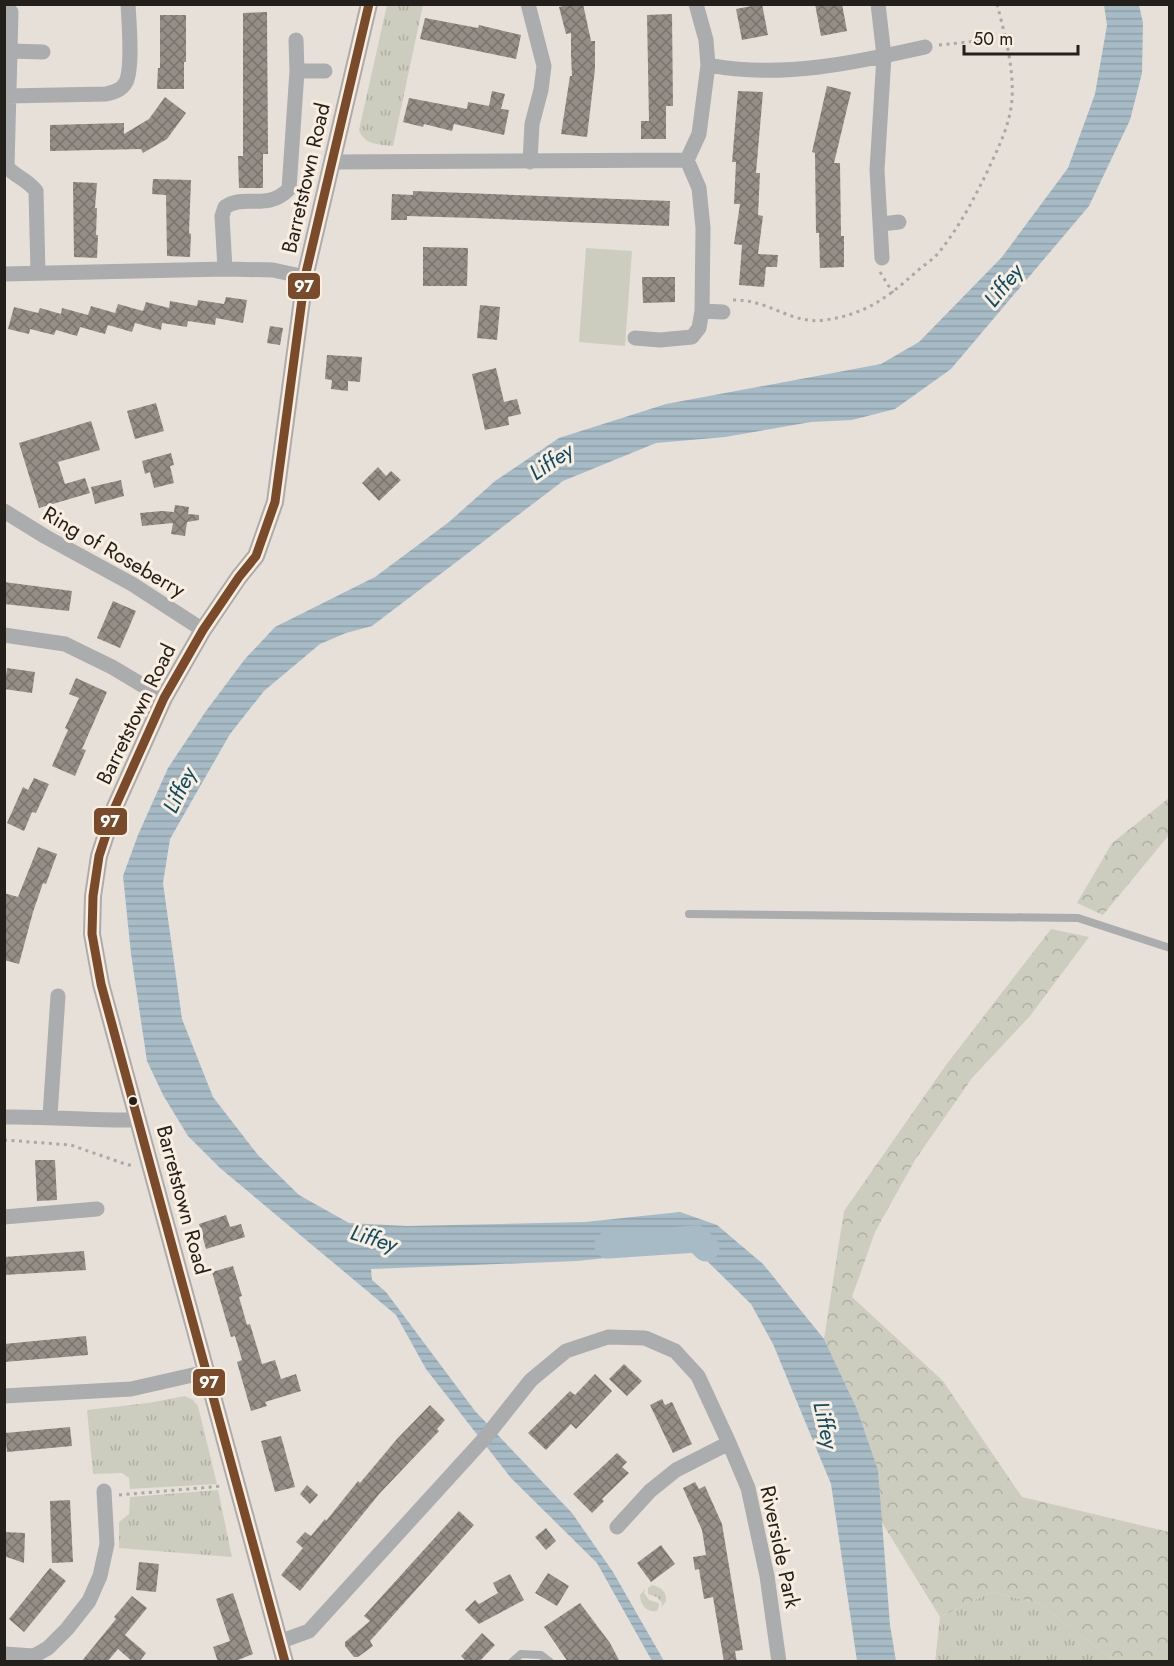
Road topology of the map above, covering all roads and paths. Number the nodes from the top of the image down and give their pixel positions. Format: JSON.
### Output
{"nodes":[{"id":1,"x":128,"y":4,"type":"edge"},
{"id":2,"x":369,"y":4,"type":"edge"},
{"id":3,"x":528,"y":4,"type":"edge"},
{"id":4,"x":696,"y":4,"type":"edge"},
{"id":5,"x":878,"y":4,"type":"edge"},
{"id":6,"x":997,"y":4,"type":"edge"},
{"id":7,"x":10,"y":12,"type":"dead end"},
{"id":8,"x":1006,"y":38,"type":"junction"},
{"id":9,"x":296,"y":40,"type":"dead end"},
{"id":10,"x":925,"y":47,"type":"joint"},
{"id":11,"x":10,"y":51,"type":"junction"},
{"id":12,"x":43,"y":52,"type":"dead end"},
{"id":13,"x":884,"y":56,"type":"junction"},
{"id":14,"x":708,"y":65,"type":"junction"},
{"id":15,"x":297,"y":71,"type":"junction"},
{"id":16,"x":325,"y":71,"type":"dead end"},
{"id":17,"x":8,"y":96,"type":"junction"},
{"id":18,"x":687,"y":160,"type":"junction"},
{"id":19,"x":333,"y":162,"type":"junction"},
{"id":20,"x":530,"y":162,"type":"junction"},
{"id":21,"x":899,"y":222,"type":"dead end"},
{"id":22,"x":881,"y":224,"type":"junction"},
{"id":23,"x":882,"y":258,"type":"dead end"},
{"id":24,"x":225,"y":269,"type":"junction"},
{"id":25,"x":38,"y":273,"type":"junction"},
{"id":26,"x":4,"y":274,"type":"edge"},
{"id":27,"x":306,"y":277,"type":"junction"},
{"id":28,"x":702,"y":311,"type":"junction"},
{"id":29,"x":723,"y":312,"type":"joint"},
{"id":30,"x":635,"y":338,"type":"dead end"},
{"id":31,"x":4,"y":511,"type":"edge"},
{"id":32,"x":203,"y":630,"type":"junction"},
{"id":33,"x":4,"y":635,"type":"edge"},
{"id":34,"x":164,"y":698,"type":"junction"},
{"id":35,"x":689,"y":914,"type":"dead end"},
{"id":36,"x":1170,"y":948,"type":"edge"},
{"id":37,"x":58,"y":996,"type":"dead end"},
{"id":38,"x":50,"y":1116,"type":"junction"},
{"id":39,"x":4,"y":1117,"type":"edge"},
{"id":40,"x":138,"y":1120,"type":"junction"},
{"id":41,"x":4,"y":1140,"type":"edge"},
{"id":42,"x":150,"y":1163,"type":"junction"},
{"id":43,"x":97,"y":1209,"type":"dead end"},
{"id":44,"x":4,"y":1217,"type":"edge"},
{"id":45,"x":206,"y":1372,"type":"junction"},
{"id":46,"x":4,"y":1396,"type":"edge"},
{"id":47,"x":729,"y":1443,"type":"junction"},
{"id":48,"x":236,"y":1483,"type":"junction"},
{"id":49,"x":104,"y":1493,"type":"joint"},
{"id":50,"x":617,"y":1527,"type":"dead end"},
{"id":51,"x":279,"y":1642,"type":"junction"},
{"id":52,"x":4,"y":1654,"type":"edge"},
{"id":53,"x":285,"y":1662,"type":"edge"},
{"id":54,"x":512,"y":1662,"type":"edge"},
{"id":55,"x":550,"y":1662,"type":"edge"},
{"id":56,"x":779,"y":1662,"type":"edge"}],
"edges":[{"from":1,"to":17,"type":"street"},
{"from":2,"to":19,"type":"street","name":"Barretstown Road"},
{"from":3,"to":20,"type":"street"},
{"from":4,"to":14,"type":"street"},
{"from":5,"to":13,"type":"street"},
{"from":6,"to":8,"type":"path"},
{"from":7,"to":11,"type":"street"},
{"from":8,"to":10,"type":"path"},
{"from":8,"to":29,"type":"path"},
{"from":9,"to":15,"type":"street"},
{"from":10,"to":13,"type":"street"},
{"from":11,"to":12,"type":"street"},
{"from":11,"to":17,"type":"street"},
{"from":13,"to":14,"type":"street"},
{"from":13,"to":22,"type":"street"},
{"from":14,"to":18,"type":"street"},
{"from":15,"to":16,"type":"street"},
{"from":15,"to":24,"type":"street"},
{"from":17,"to":25,"type":"street"},
{"from":18,"to":20,"type":"street"},
{"from":18,"to":28,"type":"street"},
{"from":19,"to":20,"type":"street"},
{"from":19,"to":27,"type":"street","name":"Barretstown Road"},
{"from":21,"to":22,"type":"street"},
{"from":22,"to":23,"type":"street"},
{"from":24,"to":25,"type":"street"},
{"from":24,"to":27,"type":"street"},
{"from":25,"to":26,"type":"street"},
{"from":27,"to":32,"type":"street","name":"Barretstown Road"},
{"from":28,"to":29,"type":"street"},
{"from":28,"to":30,"type":"street"},
{"from":31,"to":32,"type":"street","name":"Ring of Roseberry"},
{"from":32,"to":34,"type":"street","name":"Barretstown Road"},
{"from":33,"to":34,"type":"street"},
{"from":34,"to":40,"type":"street","name":"Barretstown Road"},
{"from":35,"to":36,"type":"lane"},
{"from":37,"to":38,"type":"street"},
{"from":38,"to":39,"type":"street"},
{"from":38,"to":40,"type":"street"},
{"from":40,"to":42,"type":"street","name":"Barretstown Road"},
{"from":41,"to":42,"type":"path"},
{"from":42,"to":45,"type":"street","name":"Barretstown Road"},
{"from":43,"to":44,"type":"street"},
{"from":45,"to":46,"type":"street"},
{"from":45,"to":48,"type":"street","name":"Barretstown Road"},
{"from":47,"to":50,"type":"street"},
{"from":47,"to":51,"type":"street","name":"Riverside Park"},
{"from":47,"to":56,"type":"street","name":"Riverside Park"},
{"from":48,"to":49,"type":"path"},
{"from":48,"to":51,"type":"street","name":"Barretstown Road"},
{"from":49,"to":52,"type":"street"},
{"from":51,"to":53,"type":"street","name":"Barretstown Road"},
{"from":54,"to":55,"type":"lane"}]}
